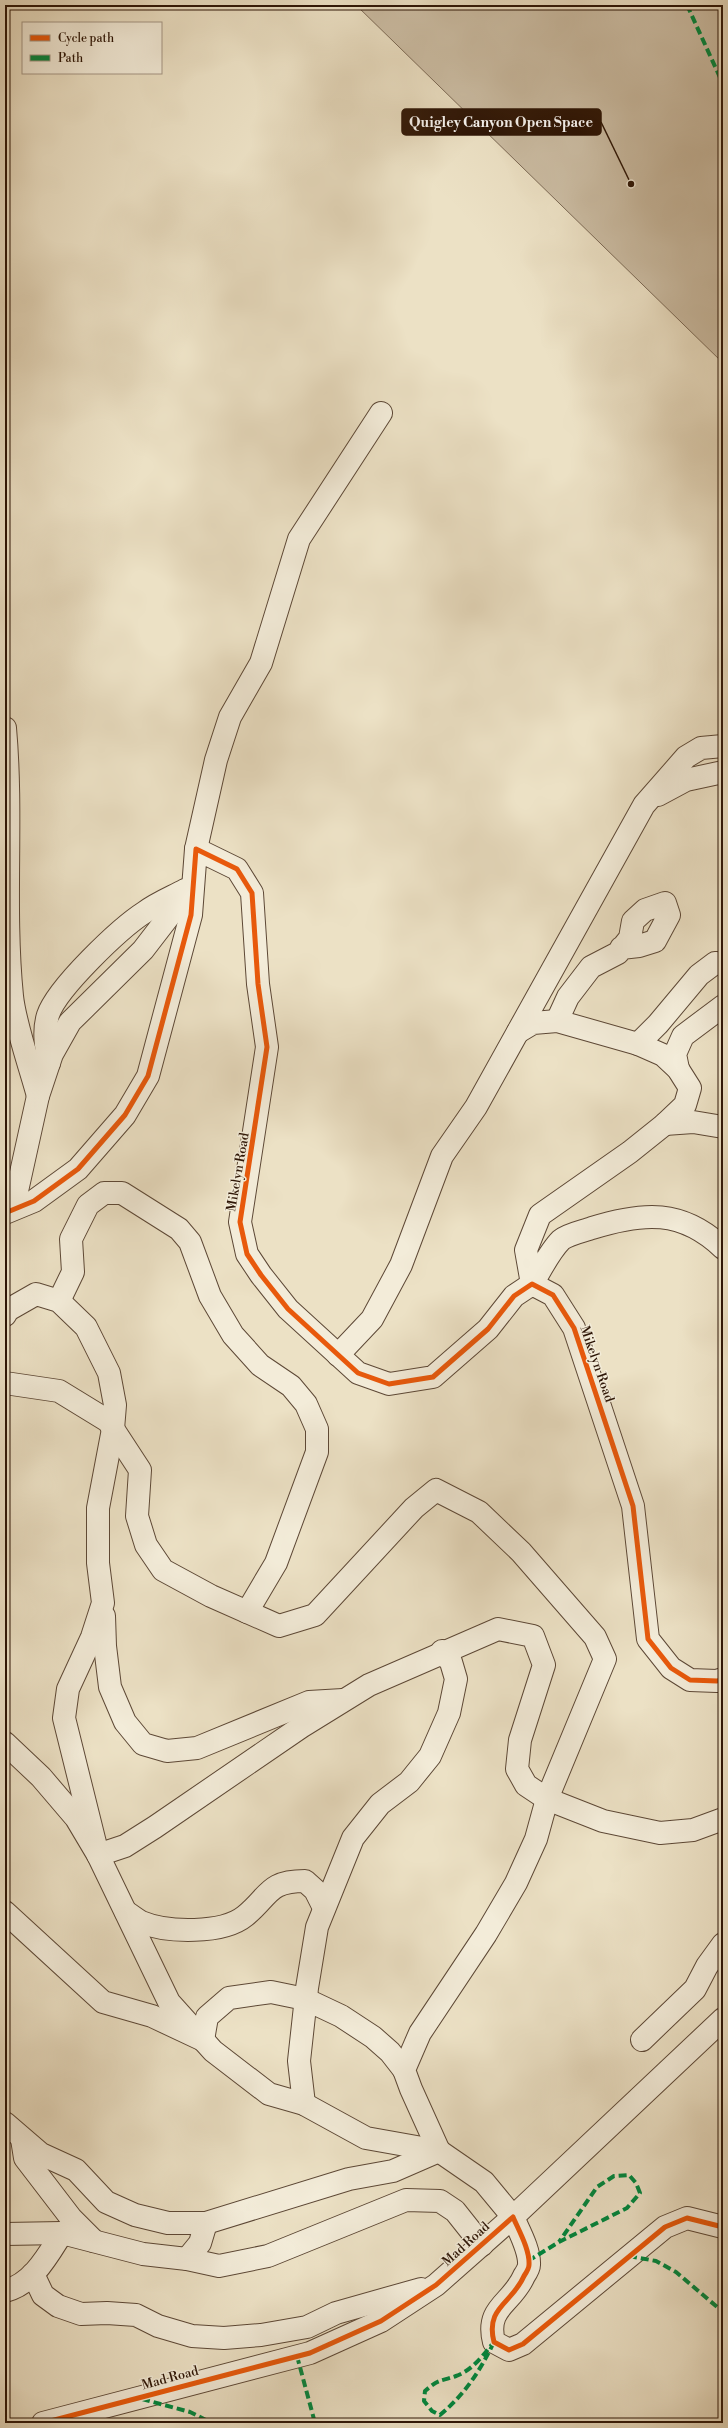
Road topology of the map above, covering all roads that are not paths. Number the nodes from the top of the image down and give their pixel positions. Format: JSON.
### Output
{"nodes":[{"id":1,"x":381,"y":413,"type":"dead end"},
{"id":2,"x":5,"y":728,"type":"edge"},
{"id":3,"x":723,"y":746,"type":"edge"},
{"id":4,"x":723,"y":772,"type":"edge"},
{"id":5,"x":644,"y":805,"type":"junction"},
{"id":6,"x":196,"y":849,"type":"junction"},
{"id":7,"x":193,"y":885,"type":"junction"},
{"id":8,"x":621,"y":948,"type":"dead end"},
{"id":9,"x":723,"y":964,"type":"edge"},
{"id":10,"x":9,"y":989,"type":"edge"},
{"id":11,"x":723,"y":1006,"type":"edge"},
{"id":12,"x":557,"y":1021,"type":"junction"},
{"id":13,"x":518,"y":1032,"type":"junction"},
{"id":14,"x":638,"y":1044,"type":"junction"},
{"id":15,"x":49,"y":1063,"type":"junction"},
{"id":16,"x":678,"y":1069,"type":"junction"},
{"id":17,"x":38,"y":1096,"type":"junction"},
{"id":18,"x":718,"y":1123,"type":"edge"},
{"id":19,"x":664,"y":1124,"type":"junction"},
{"id":20,"x":9,"y":1211,"type":"edge"},
{"id":21,"x":723,"y":1248,"type":"edge"},
{"id":22,"x":532,"y":1284,"type":"junction"},
{"id":23,"x":59,"y":1301,"type":"junction"},
{"id":24,"x":5,"y":1315,"type":"edge"},
{"id":25,"x":338,"y":1355,"type":"junction"},
{"id":26,"x":5,"y":1383,"type":"edge"},
{"id":27,"x":113,"y":1429,"type":"junction"},
{"id":28,"x":103,"y":1603,"type":"junction"},
{"id":29,"x":247,"y":1612,"type":"junction"},
{"id":30,"x":442,"y":1651,"type":"junction"},
{"id":31,"x":721,"y":1681,"type":"edge"},
{"id":32,"x":344,"y":1700,"type":"junction"},
{"id":33,"x":5,"y":1743,"type":"edge"},
{"id":34,"x":548,"y":1799,"type":"junction"},
{"id":35,"x":723,"y":1819,"type":"edge"},
{"id":36,"x":98,"y":1855,"type":"junction"},
{"id":37,"x":324,"y":1908,"type":"junction"},
{"id":38,"x":5,"y":1912,"type":"edge"},
{"id":39,"x":126,"y":1912,"type":"junction"},
{"id":40,"x":723,"y":1944,"type":"edge"},
{"id":41,"x":306,"y":1999,"type":"junction"},
{"id":42,"x":720,"y":2024,"type":"edge"},
{"id":43,"x":203,"y":2040,"type":"junction"},
{"id":44,"x":642,"y":2040,"type":"dead end"},
{"id":45,"x":404,"y":2070,"type":"junction"},
{"id":46,"x":304,"y":2104,"type":"junction"},
{"id":47,"x":5,"y":2123,"type":"edge"},
{"id":48,"x":21,"y":2137,"type":"junction"},
{"id":49,"x":439,"y":2151,"type":"junction"},
{"id":50,"x":513,"y":2217,"type":"junction"},
{"id":51,"x":206,"y":2223,"type":"junction"},
{"id":52,"x":723,"y":2227,"type":"edge"},
{"id":53,"x":62,"y":2232,"type":"junction"},
{"id":54,"x":5,"y":2234,"type":"edge"},
{"id":55,"x":94,"y":2241,"type":"junction"},
{"id":56,"x":482,"y":2245,"type":"junction"},
{"id":57,"x":187,"y":2259,"type":"junction"},
{"id":58,"x":33,"y":2274,"type":"junction"},
{"id":59,"x":436,"y":2285,"type":"junction"},
{"id":60,"x":5,"y":2291,"type":"edge"},
{"id":61,"x":43,"y":2423,"type":"edge"}],
"edges":[{"from":1,"to":6,"type":"street"},
{"from":2,"to":10,"type":"street"},
{"from":3,"to":5,"type":"street"},
{"from":4,"to":5,"type":"street"},
{"from":5,"to":13,"type":"street"},
{"from":6,"to":7,"type":"street"},
{"from":6,"to":25,"type":"street","name":"Mikelyn Road"},
{"from":7,"to":15,"type":"street"},
{"from":7,"to":15,"type":"street"},
{"from":7,"to":20,"type":"street"},
{"from":8,"to":12,"type":"street"},
{"from":9,"to":14,"type":"street"},
{"from":10,"to":17,"type":"street"},
{"from":11,"to":16,"type":"street"},
{"from":12,"to":13,"type":"street"},
{"from":12,"to":14,"type":"street"},
{"from":13,"to":25,"type":"street"},
{"from":14,"to":16,"type":"street"},
{"from":15,"to":17,"type":"street"},
{"from":16,"to":19,"type":"street"},
{"from":17,"to":20,"type":"street"},
{"from":18,"to":19,"type":"street"},
{"from":19,"to":22,"type":"street"},
{"from":21,"to":22,"type":"street"},
{"from":22,"to":25,"type":"street","name":"Mikelyn Road"},
{"from":22,"to":31,"type":"street","name":"Mikelyn Road"},
{"from":23,"to":24,"type":"street"},
{"from":23,"to":27,"type":"street"},
{"from":23,"to":29,"type":"street"},
{"from":26,"to":27,"type":"street"},
{"from":27,"to":28,"type":"street"},
{"from":27,"to":29,"type":"street"},
{"from":28,"to":32,"type":"street"},
{"from":28,"to":36,"type":"street"},
{"from":29,"to":34,"type":"street"},
{"from":30,"to":32,"type":"street"},
{"from":30,"to":34,"type":"street"},
{"from":30,"to":37,"type":"street"},
{"from":32,"to":36,"type":"street"},
{"from":33,"to":36,"type":"street"},
{"from":34,"to":35,"type":"street"},
{"from":34,"to":45,"type":"street"},
{"from":36,"to":39,"type":"street"},
{"from":37,"to":39,"type":"street"},
{"from":37,"to":41,"type":"street"},
{"from":38,"to":43,"type":"street"},
{"from":39,"to":43,"type":"street"},
{"from":40,"to":44,"type":"street"},
{"from":41,"to":43,"type":"street"},
{"from":41,"to":45,"type":"street"},
{"from":41,"to":46,"type":"street"},
{"from":42,"to":50,"type":"street","name":"Mad Road"},
{"from":43,"to":46,"type":"street"},
{"from":45,"to":49,"type":"street"},
{"from":46,"to":49,"type":"street"},
{"from":47,"to":48,"type":"street"},
{"from":48,"to":51,"type":"street"},
{"from":48,"to":55,"type":"street"},
{"from":49,"to":50,"type":"street"},
{"from":49,"to":51,"type":"street"},
{"from":50,"to":52,"type":"street"},
{"from":50,"to":56,"type":"street","name":"Mad Road"},
{"from":51,"to":57,"type":"street"},
{"from":53,"to":54,"type":"street"},
{"from":53,"to":55,"type":"street"},
{"from":53,"to":58,"type":"street"},
{"from":55,"to":57,"type":"street"},
{"from":56,"to":57,"type":"street"},
{"from":56,"to":59,"type":"street","name":"Mad Road"},
{"from":58,"to":59,"type":"street"},
{"from":58,"to":60,"type":"street"},
{"from":59,"to":61,"type":"street","name":"Mad Road"}]}
